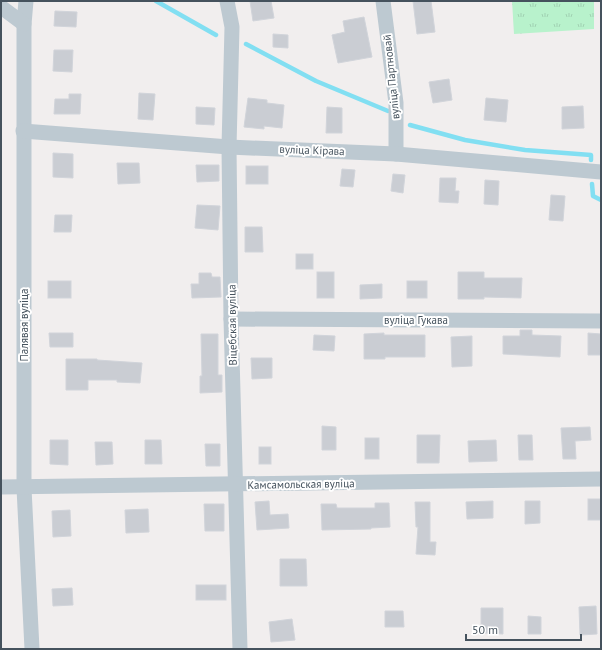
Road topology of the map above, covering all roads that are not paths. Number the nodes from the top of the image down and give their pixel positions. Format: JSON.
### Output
{"nodes":[{"id":1,"x":26,"y":1,"type":"edge"},
{"id":2,"x":227,"y":1,"type":"edge"},
{"id":3,"x":383,"y":1,"type":"edge"},
{"id":4,"x":1,"y":7,"type":"edge"},
{"id":5,"x":24,"y":24,"type":"junction"},
{"id":6,"x":24,"y":131,"type":"junction"},
{"id":7,"x":229,"y":147,"type":"junction"},
{"id":8,"x":396,"y":154,"type":"junction"},
{"id":9,"x":601,"y":172,"type":"edge"},
{"id":10,"x":231,"y":319,"type":"junction"},
{"id":11,"x":601,"y":321,"type":"edge"},
{"id":12,"x":601,"y":479,"type":"edge"},
{"id":13,"x":235,"y":485,"type":"junction"},
{"id":14,"x":1,"y":487,"type":"edge"},
{"id":15,"x":24,"y":488,"type":"junction"},
{"id":16,"x":32,"y":649,"type":"edge"},
{"id":17,"x":240,"y":649,"type":"edge"}],
"edges":[{"from":1,"to":5,"type":"street","name":"Палявая вуліца"},
{"from":2,"to":7,"type":"street","name":"Віцебская вуліца"},
{"from":3,"to":8,"type":"street","name":"вуліца Партновай"},
{"from":4,"to":5,"type":"street"},
{"from":5,"to":6,"type":"street","name":"Палявая вуліца"},
{"from":6,"to":7,"type":"street","name":"вуліца Кірава"},
{"from":6,"to":15,"type":"street","name":"Палявая вуліца"},
{"from":7,"to":8,"type":"street","name":"вуліца Кірава"},
{"from":7,"to":10,"type":"street","name":"Віцебская вуліца"},
{"from":8,"to":9,"type":"street","name":"вуліца Кірава"},
{"from":10,"to":11,"type":"street","name":"вуліца Гукава"},
{"from":10,"to":13,"type":"street","name":"Віцебская вуліца"},
{"from":12,"to":13,"type":"street","name":"Камсамольская вуліца"},
{"from":13,"to":15,"type":"street","name":"Камсамольская вуліца"},
{"from":13,"to":17,"type":"street","name":"Віцебская вуліца"},
{"from":14,"to":15,"type":"street","name":"Камсамольская вуліца"},
{"from":15,"to":16,"type":"street","name":"Палявая вуліца"}]}
